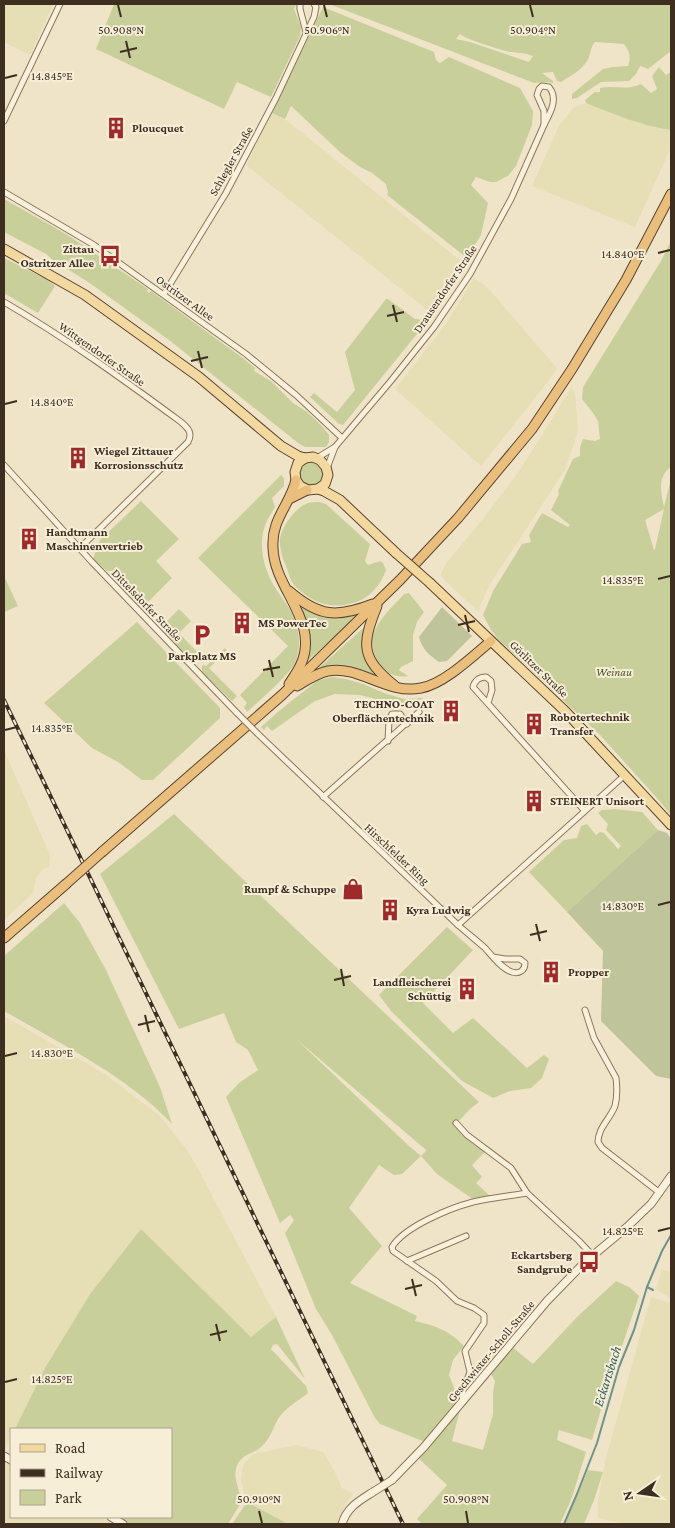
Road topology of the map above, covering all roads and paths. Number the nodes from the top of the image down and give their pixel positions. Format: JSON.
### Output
{"nodes":[{"id":1,"x":60,"y":4,"type":"edge"},
{"id":2,"x":300,"y":4,"type":"edge"},
{"id":3,"x":314,"y":4,"type":"edge"},
{"id":4,"x":306,"y":33,"type":"junction"},
{"id":5,"x":4,"y":121,"type":"edge"},
{"id":6,"x":544,"y":125,"type":"junction"},
{"id":7,"x":4,"y":192,"type":"edge"},
{"id":8,"x":671,"y":194,"type":"edge"},
{"id":9,"x":4,"y":249,"type":"edge"},
{"id":10,"x":164,"y":294,"type":"junction"},
{"id":11,"x":4,"y":302,"type":"edge"},
{"id":12,"x":342,"y":438,"type":"junction"},
{"id":13,"x":281,"y":446,"type":"junction"},
{"id":14,"x":335,"y":447,"type":"junction"},
{"id":15,"x":305,"y":458,"type":"junction"},
{"id":16,"x":316,"y":458,"type":"junction"},
{"id":17,"x":4,"y":465,"type":"edge"},
{"id":18,"x":296,"y":468,"type":"junction"},
{"id":19,"x":327,"y":468,"type":"junction"},
{"id":20,"x":296,"y":480,"type":"junction"},
{"id":21,"x":327,"y":480,"type":"junction"},
{"id":22,"x":318,"y":489,"type":"junction"},
{"id":23,"x":307,"y":490,"type":"junction"},
{"id":24,"x":340,"y":500,"type":"junction"},
{"id":25,"x":287,"y":501,"type":"junction"},
{"id":26,"x":80,"y":548,"type":"junction"},
{"id":27,"x":283,"y":585,"type":"junction"},
{"id":28,"x":378,"y":602,"type":"junction"},
{"id":29,"x":491,"y":641,"type":"junction"},
{"id":30,"x":398,"y":687,"type":"junction"},
{"id":31,"x":282,"y":695,"type":"junction"},
{"id":32,"x":488,"y":703,"type":"junction"},
{"id":33,"x":419,"y":712,"type":"dead end"},
{"id":34,"x":407,"y":724,"type":"junction"},
{"id":35,"x":258,"y":734,"type":"joint"},
{"id":36,"x":388,"y":741,"type":"junction"},
{"id":37,"x":625,"y":775,"type":"junction"},
{"id":38,"x":323,"y":797,"type":"junction"},
{"id":39,"x":584,"y":810,"type":"junction"},
{"id":40,"x":671,"y":825,"type":"edge"},
{"id":41,"x":458,"y":925,"type":"junction"},
{"id":42,"x":4,"y":938,"type":"edge"},
{"id":43,"x":493,"y":957,"type":"junction"},
{"id":44,"x":585,"y":1010,"type":"dead end"},
{"id":45,"x":456,"y":1123,"type":"dead end"},
{"id":46,"x":671,"y":1176,"type":"edge"},
{"id":47,"x":527,"y":1193,"type":"junction"},
{"id":48,"x":660,"y":1193,"type":"junction"},
{"id":49,"x":466,"y":1236,"type":"dead end"},
{"id":50,"x":593,"y":1256,"type":"junction"},
{"id":51,"x":407,"y":1261,"type":"junction"},
{"id":52,"x":463,"y":1402,"type":"junction"},
{"id":53,"x":342,"y":1524,"type":"edge"}],
"edges":[{"from":1,"to":5,"type":"street"},
{"from":2,"to":4,"type":"street"},
{"from":3,"to":4,"type":"street","name":"Schlegler Straße"},
{"from":4,"to":10,"type":"street","name":"Schlegler Straße"},
{"from":6,"to":6,"type":"street","name":"Drausendorfer Straße"},
{"from":6,"to":12,"type":"street","name":"Drausendorfer Straße"},
{"from":7,"to":10,"type":"street","name":"Ostritzer Allee"},
{"from":8,"to":28,"type":"highway"},
{"from":9,"to":13,"type":"main road"},
{"from":10,"to":12,"type":"street","name":"Ostritzer Allee"},
{"from":11,"to":26,"type":"street","name":"Wittgendorfer Straße"},
{"from":12,"to":14,"type":"street","name":"Drausendorfer Straße"},
{"from":13,"to":15,"type":"main road"},
{"from":13,"to":18,"type":"main road"},
{"from":14,"to":16,"type":"street","name":"Drausendorfer Straße"},
{"from":14,"to":19,"type":"street","name":"Drausendorfer Straße"},
{"from":15,"to":16,"type":"main road"},
{"from":15,"to":18,"type":"main road"},
{"from":16,"to":19,"type":"main road"},
{"from":17,"to":26,"type":"street","name":"Dittelsdorfer Straße"},
{"from":18,"to":20,"type":"main road"},
{"from":19,"to":21,"type":"main road"},
{"from":20,"to":23,"type":"main road"},
{"from":20,"to":25,"type":"highway"},
{"from":21,"to":22,"type":"main road"},
{"from":21,"to":24,"type":"main road"},
{"from":22,"to":23,"type":"main road"},
{"from":22,"to":24,"type":"main road"},
{"from":23,"to":25,"type":"highway"},
{"from":24,"to":29,"type":"main road","name":"Görlitzer Straße","bridge":true},
{"from":25,"to":27,"type":"highway"},
{"from":26,"to":35,"type":"street","name":"Dittelsdorfer Straße","bridge":true},
{"from":27,"to":28,"type":"highway"},
{"from":27,"to":31,"type":"highway"},
{"from":28,"to":30,"type":"highway"},
{"from":28,"to":31,"type":"highway"},
{"from":29,"to":30,"type":"highway"},
{"from":29,"to":37,"type":"main road","name":"Görlitzer Straße"},
{"from":30,"to":31,"type":"highway"},
{"from":31,"to":42,"type":"highway","bridge":true},
{"from":32,"to":32,"type":"street"},
{"from":32,"to":39,"type":"street"},
{"from":33,"to":34,"type":"street"},
{"from":34,"to":36,"type":"street"},
{"from":34,"to":36,"type":"street"},
{"from":35,"to":38,"type":"street","name":"Hirschfelder Ring"},
{"from":36,"to":38,"type":"street"},
{"from":37,"to":39,"type":"street"},
{"from":37,"to":40,"type":"main road","name":"Görlitzer Straße"},
{"from":38,"to":41,"type":"street","name":"Hirschfelder Ring"},
{"from":39,"to":41,"type":"street"},
{"from":41,"to":43,"type":"street","name":"Hirschfelder Ring"},
{"from":43,"to":43,"type":"street","name":"Hirschfelder Ring"},
{"from":44,"to":48,"type":"street"},
{"from":45,"to":47,"type":"street"},
{"from":46,"to":48,"type":"street","name":"Geschwister-Scholl-Straße"},
{"from":47,"to":50,"type":"street"},
{"from":47,"to":51,"type":"street"},
{"from":48,"to":50,"type":"street","name":"Geschwister-Scholl-Straße"},
{"from":49,"to":51,"type":"street"},
{"from":50,"to":52,"type":"street","name":"Geschwister-Scholl-Straße"},
{"from":51,"to":52,"type":"street"},
{"from":52,"to":53,"type":"street","name":"Geschwister-Scholl-Straße","bridge":true}]}
